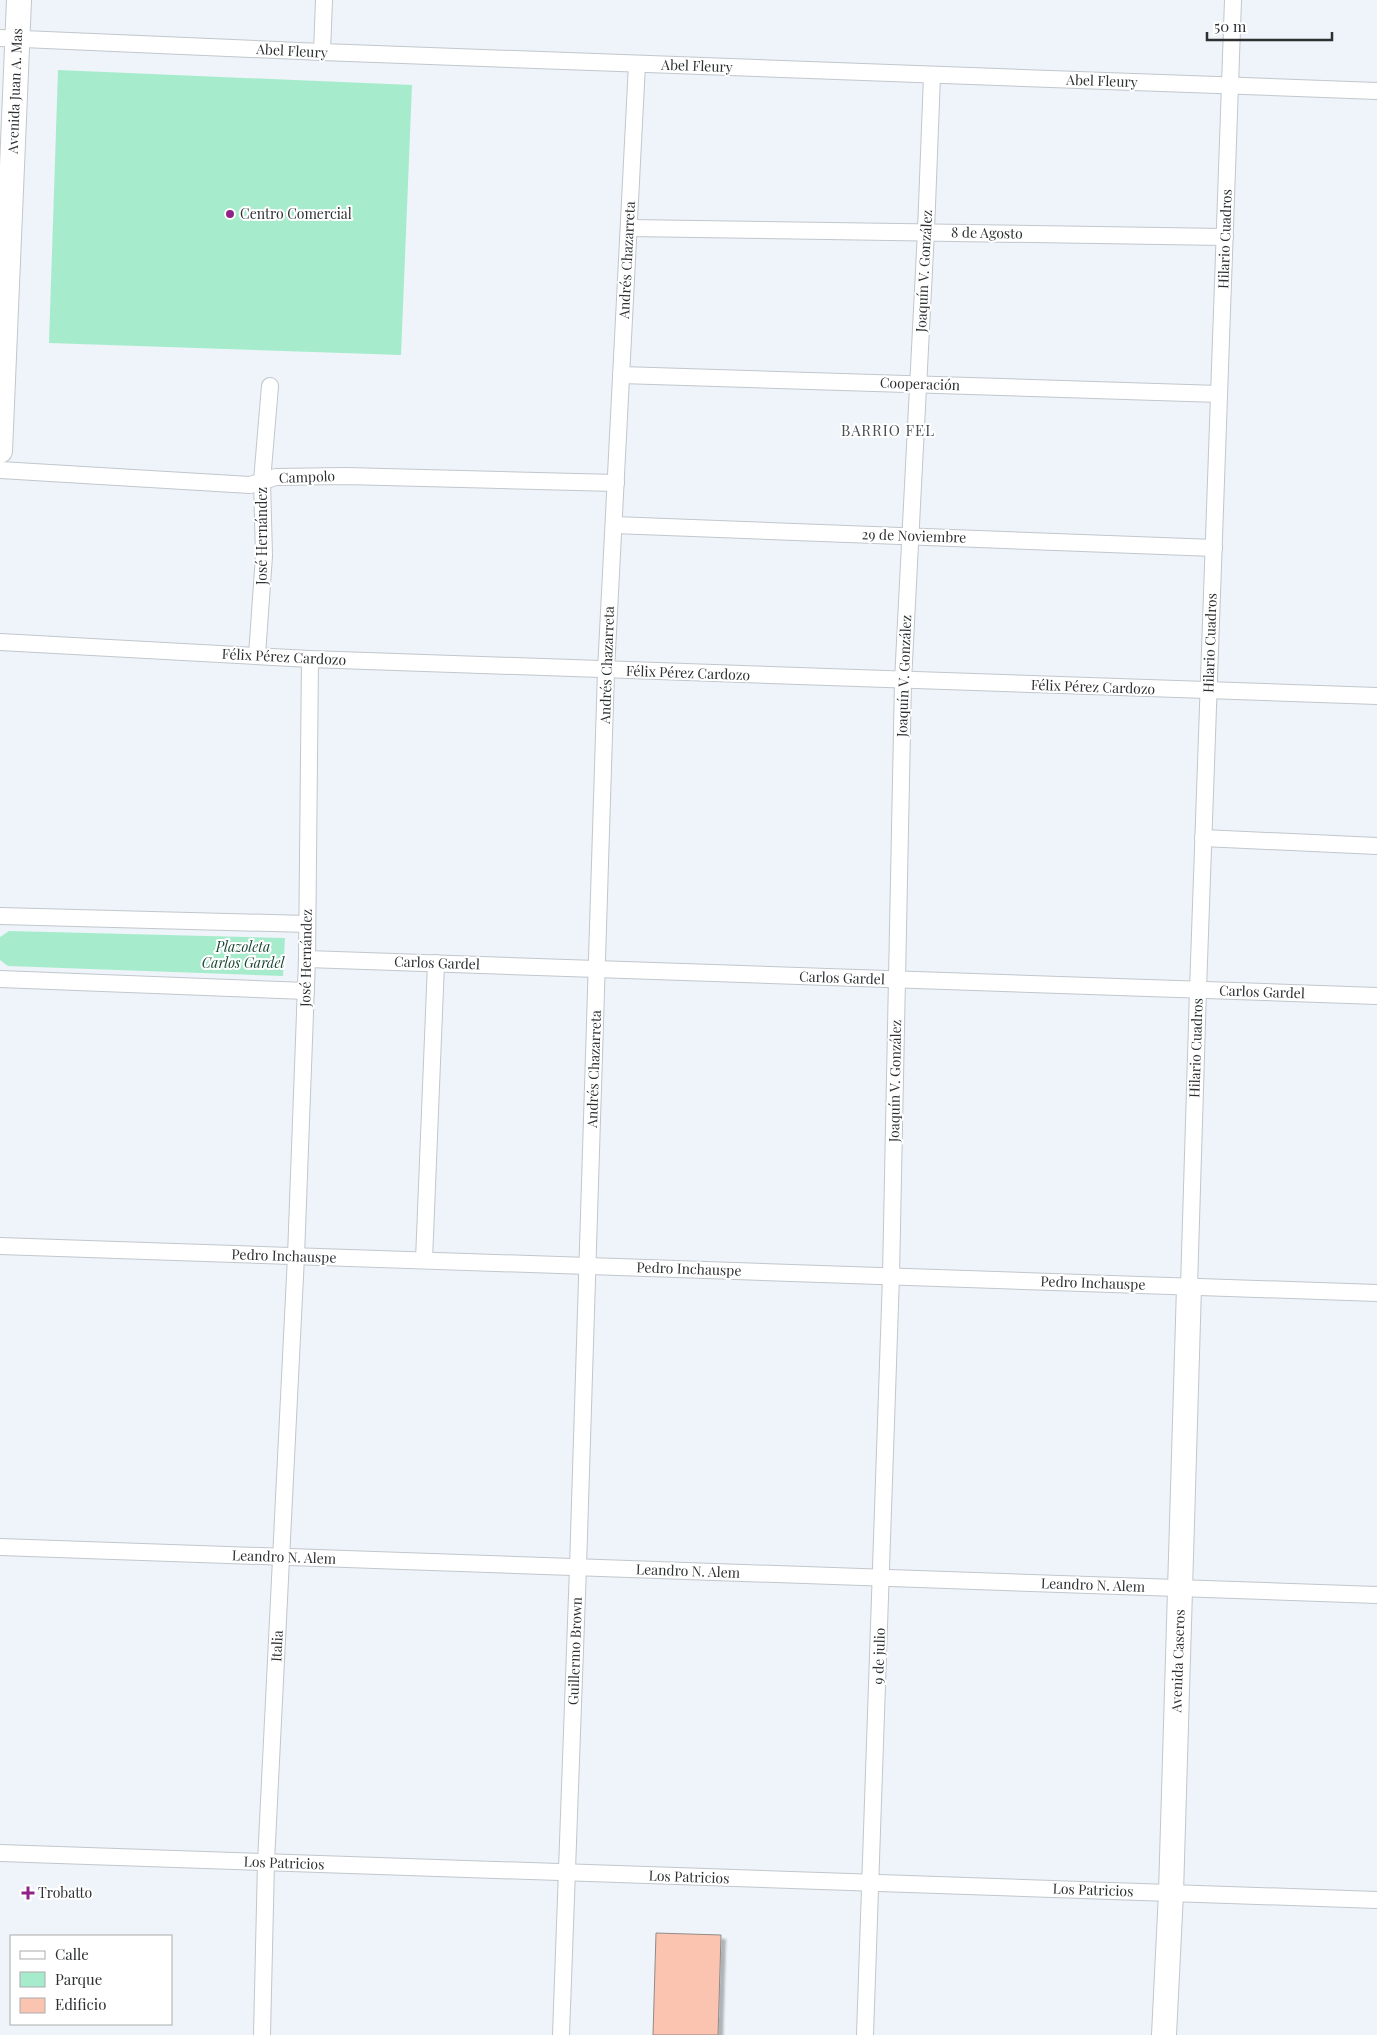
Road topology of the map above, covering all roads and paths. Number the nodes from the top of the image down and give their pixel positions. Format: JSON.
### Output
{"nodes":[{"id":1,"x":19,"y":0,"type":"edge"},
{"id":2,"x":324,"y":0,"type":"edge"},
{"id":3,"x":1233,"y":0,"type":"edge"},
{"id":4,"x":9,"y":38,"type":"edge"},
{"id":5,"x":322,"y":52,"type":"junction"},
{"id":6,"x":637,"y":64,"type":"junction"},
{"id":7,"x":932,"y":76,"type":"junction"},
{"id":8,"x":1230,"y":85,"type":"junction"},
{"id":9,"x":1377,"y":91,"type":"edge"},
{"id":10,"x":629,"y":228,"type":"junction"},
{"id":11,"x":926,"y":231,"type":"junction"},
{"id":12,"x":1225,"y":237,"type":"junction"},
{"id":13,"x":3,"y":334,"type":"edge"},
{"id":14,"x":621,"y":375,"type":"junction"},
{"id":15,"x":918,"y":383,"type":"junction"},
{"id":16,"x":270,"y":386,"type":"dead end"},
{"id":17,"x":1219,"y":394,"type":"junction"},
{"id":18,"x":0,"y":451,"type":"edge"},
{"id":19,"x":0,"y":470,"type":"edge"},
{"id":20,"x":262,"y":481,"type":"junction"},
{"id":21,"x":616,"y":483,"type":"junction"},
{"id":22,"x":614,"y":525,"type":"junction"},
{"id":23,"x":910,"y":536,"type":"junction"},
{"id":24,"x":1214,"y":548,"type":"junction"},
{"id":25,"x":0,"y":642,"type":"edge"},
{"id":26,"x":257,"y":655,"type":"junction"},
{"id":27,"x":310,"y":659,"type":"junction"},
{"id":28,"x":606,"y":670,"type":"junction"},
{"id":29,"x":903,"y":681,"type":"junction"},
{"id":30,"x":1209,"y":691,"type":"junction"},
{"id":31,"x":1377,"y":696,"type":"edge"},
{"id":32,"x":1203,"y":838,"type":"junction"},
{"id":33,"x":1377,"y":846,"type":"edge"},
{"id":34,"x":0,"y":916,"type":"edge"},
{"id":35,"x":307,"y":924,"type":"junction"},
{"id":36,"x":308,"y":959,"type":"junction"},
{"id":37,"x":436,"y":963,"type":"junction"},
{"id":38,"x":597,"y":969,"type":"junction"},
{"id":39,"x":0,"y":979,"type":"edge"},
{"id":40,"x":897,"y":980,"type":"junction"},
{"id":41,"x":1198,"y":990,"type":"junction"},
{"id":42,"x":306,"y":991,"type":"junction"},
{"id":43,"x":1377,"y":996,"type":"edge"},
{"id":44,"x":0,"y":1246,"type":"edge"},
{"id":45,"x":296,"y":1256,"type":"junction"},
{"id":46,"x":424,"y":1260,"type":"junction"},
{"id":47,"x":587,"y":1266,"type":"junction"},
{"id":48,"x":891,"y":1276,"type":"junction"},
{"id":49,"x":1189,"y":1287,"type":"junction"},
{"id":50,"x":1377,"y":1293,"type":"edge"},
{"id":51,"x":0,"y":1547,"type":"edge"},
{"id":52,"x":282,"y":1557,"type":"junction"},
{"id":53,"x":578,"y":1567,"type":"junction"},
{"id":54,"x":882,"y":1578,"type":"junction"},
{"id":55,"x":1180,"y":1588,"type":"junction"},
{"id":56,"x":1377,"y":1595,"type":"edge"},
{"id":57,"x":0,"y":1853,"type":"edge"},
{"id":58,"x":266,"y":1862,"type":"junction"},
{"id":59,"x":567,"y":1872,"type":"junction"},
{"id":60,"x":870,"y":1883,"type":"junction"},
{"id":61,"x":1171,"y":1893,"type":"junction"},
{"id":62,"x":1377,"y":1900,"type":"edge"},
{"id":63,"x":262,"y":2035,"type":"edge"},
{"id":64,"x":561,"y":2035,"type":"edge"},
{"id":65,"x":865,"y":2035,"type":"edge"},
{"id":66,"x":1164,"y":2035,"type":"edge"}],
"edges":[{"from":1,"to":4,"type":"main road","name":"Avenida Juan A. Mas"},
{"from":2,"to":5,"type":"street"},
{"from":3,"to":8,"type":"street","name":"Hilario Cuadros"},
{"from":4,"to":5,"type":"street","name":"Abel Fleury"},
{"from":4,"to":13,"type":"main road","name":"Avenida Juan A. Mas"},
{"from":5,"to":6,"type":"street","name":"Abel Fleury"},
{"from":6,"to":7,"type":"street","name":"Abel Fleury"},
{"from":6,"to":10,"type":"street","name":"Andrés Chazarreta"},
{"from":7,"to":8,"type":"street","name":"Abel Fleury"},
{"from":7,"to":11,"type":"street","name":"Joaquín V. González"},
{"from":8,"to":9,"type":"street","name":"Abel Fleury"},
{"from":8,"to":12,"type":"street","name":"Hilario Cuadros"},
{"from":10,"to":11,"type":"street","name":"8 de Agosto"},
{"from":10,"to":14,"type":"street","name":"Andrés Chazarreta"},
{"from":11,"to":12,"type":"street","name":"8 de Agosto"},
{"from":11,"to":15,"type":"street","name":"Joaquín V. González"},
{"from":12,"to":17,"type":"street","name":"Hilario Cuadros"},
{"from":13,"to":18,"type":"main road","name":"Avenida Juan A. Mas"},
{"from":14,"to":15,"type":"street","name":"Cooperación"},
{"from":14,"to":21,"type":"street","name":"Andrés Chazarreta"},
{"from":15,"to":17,"type":"street","name":"Cooperación"},
{"from":15,"to":23,"type":"street","name":"Joaquín V. González"},
{"from":16,"to":20,"type":"street","name":"José Hernández"},
{"from":17,"to":24,"type":"street","name":"Hilario Cuadros"},
{"from":19,"to":20,"type":"street","name":"Campolo"},
{"from":20,"to":21,"type":"street","name":"Campolo"},
{"from":20,"to":26,"type":"street","name":"José Hernández"},
{"from":21,"to":22,"type":"street","name":"Andrés Chazarreta"},
{"from":22,"to":23,"type":"street","name":"29 de Noviembre"},
{"from":22,"to":28,"type":"street","name":"Andrés Chazarreta"},
{"from":23,"to":24,"type":"street","name":"29 de Noviembre"},
{"from":23,"to":29,"type":"street","name":"Joaquín V. González"},
{"from":24,"to":30,"type":"street","name":"Hilario Cuadros"},
{"from":25,"to":26,"type":"street","name":"Félix Pérez Cardozo"},
{"from":26,"to":27,"type":"street","name":"Félix Pérez Cardozo"},
{"from":27,"to":28,"type":"street","name":"Félix Pérez Cardozo"},
{"from":27,"to":35,"type":"street","name":"José Hernández"},
{"from":28,"to":29,"type":"street","name":"Félix Pérez Cardozo"},
{"from":28,"to":38,"type":"street","name":"Andrés Chazarreta"},
{"from":29,"to":30,"type":"street","name":"Félix Pérez Cardozo"},
{"from":29,"to":40,"type":"street","name":"Joaquín V. González"},
{"from":30,"to":31,"type":"street","name":"Félix Pérez Cardozo"},
{"from":30,"to":32,"type":"street","name":"Hilario Cuadros"},
{"from":32,"to":33,"type":"street"},
{"from":32,"to":41,"type":"street","name":"Hilario Cuadros"},
{"from":34,"to":35,"type":"street"},
{"from":35,"to":36,"type":"street","name":"José Hernández"},
{"from":36,"to":37,"type":"street","name":"Carlos Gardel"},
{"from":36,"to":42,"type":"street","name":"José Hernández"},
{"from":37,"to":38,"type":"street","name":"Carlos Gardel"},
{"from":37,"to":46,"type":"street"},
{"from":38,"to":40,"type":"street","name":"Carlos Gardel"},
{"from":38,"to":47,"type":"street","name":"Andrés Chazarreta"},
{"from":39,"to":42,"type":"street"},
{"from":40,"to":41,"type":"street","name":"Carlos Gardel"},
{"from":40,"to":48,"type":"street","name":"Joaquín V. González"},
{"from":41,"to":43,"type":"street","name":"Carlos Gardel"},
{"from":41,"to":49,"type":"street","name":"Hilario Cuadros"},
{"from":42,"to":45,"type":"street","name":"José Hernández"},
{"from":44,"to":45,"type":"street","name":"Pedro Inchauspe"},
{"from":45,"to":46,"type":"street","name":"Pedro Inchauspe"},
{"from":45,"to":52,"type":"street","name":"Italia"},
{"from":46,"to":47,"type":"street","name":"Pedro Inchauspe"},
{"from":47,"to":48,"type":"street","name":"Pedro Inchauspe"},
{"from":47,"to":53,"type":"street","name":"Guillermo Brown"},
{"from":48,"to":49,"type":"street","name":"Pedro Inchauspe"},
{"from":48,"to":54,"type":"street","name":"9 de julio"},
{"from":49,"to":50,"type":"street","name":"Pedro Inchauspe"},
{"from":49,"to":55,"type":"main road","name":"Avenida Caseros"},
{"from":51,"to":52,"type":"street","name":"Leandro N. Alem"},
{"from":52,"to":53,"type":"street","name":"Leandro N. Alem"},
{"from":52,"to":58,"type":"street","name":"Italia"},
{"from":53,"to":54,"type":"street","name":"Leandro N. Alem"},
{"from":53,"to":59,"type":"street","name":"Guillermo Brown"},
{"from":54,"to":55,"type":"street","name":"Leandro N. Alem"},
{"from":54,"to":60,"type":"street","name":"9 de julio"},
{"from":55,"to":56,"type":"street","name":"Leandro N. Alem"},
{"from":55,"to":61,"type":"main road","name":"Avenida Caseros"},
{"from":57,"to":58,"type":"street","name":"Los Patricios"},
{"from":58,"to":59,"type":"street","name":"Los Patricios"},
{"from":58,"to":63,"type":"street","name":"Italia"},
{"from":59,"to":60,"type":"street","name":"Los Patricios"},
{"from":59,"to":64,"type":"street","name":"Guillermo Brown"},
{"from":60,"to":61,"type":"street","name":"Los Patricios"},
{"from":60,"to":65,"type":"street","name":"9 de julio"},
{"from":61,"to":62,"type":"street","name":"Los Patricios"},
{"from":61,"to":66,"type":"main road","name":"Avenida Caseros"}]}
